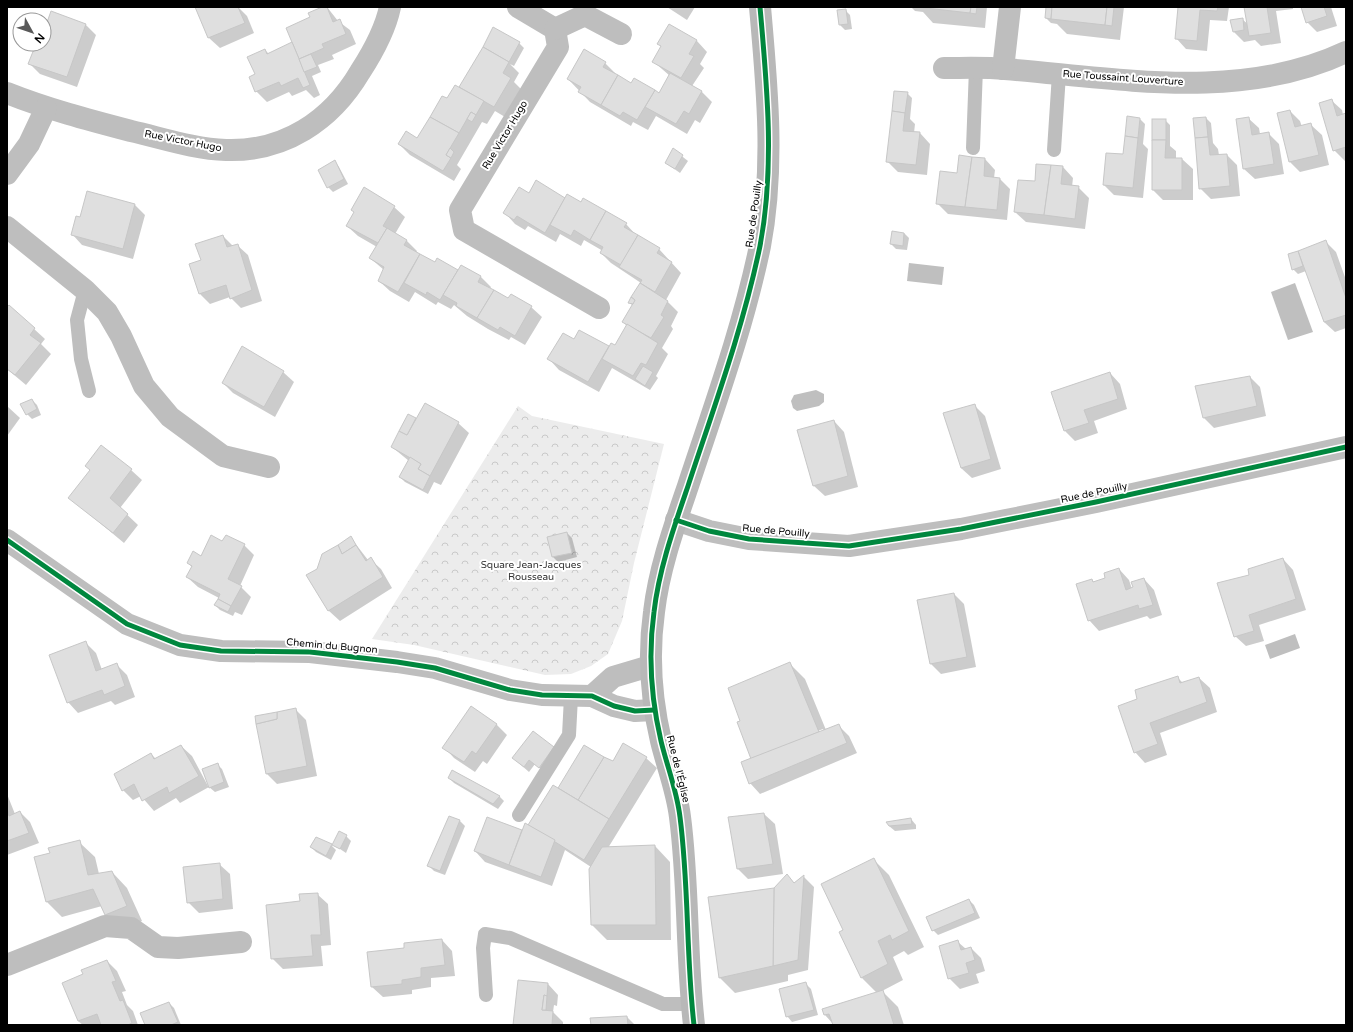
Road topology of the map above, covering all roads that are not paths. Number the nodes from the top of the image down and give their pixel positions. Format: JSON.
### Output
{"nodes":[{"id":1,"x":390,"y":7,"type":"edge"},
{"id":2,"x":518,"y":7,"type":"edge"},
{"id":3,"x":760,"y":7,"type":"edge"},
{"id":4,"x":1010,"y":7,"type":"edge"},
{"id":5,"x":555,"y":29,"type":"junction"},
{"id":6,"x":621,"y":34,"type":"dead end"},
{"id":7,"x":1346,"y":52,"type":"edge"},
{"id":8,"x":944,"y":68,"type":"dead end"},
{"id":9,"x":976,"y":68,"type":"junction"},
{"id":10,"x":1002,"y":69,"type":"junction"},
{"id":11,"x":1059,"y":74,"type":"junction"},
{"id":12,"x":7,"y":93,"type":"edge"},
{"id":13,"x":46,"y":108,"type":"junction"},
{"id":14,"x":973,"y":148,"type":"dead end"},
{"id":15,"x":1054,"y":150,"type":"dead end"},
{"id":16,"x":7,"y":174,"type":"edge"},
{"id":17,"x":7,"y":227,"type":"edge"},
{"id":18,"x":85,"y":290,"type":"junction"},
{"id":19,"x":599,"y":308,"type":"dead end"},
{"id":20,"x":89,"y":391,"type":"dead end"},
{"id":21,"x":1346,"y":447,"type":"edge"},
{"id":22,"x":269,"y":467,"type":"dead end"},
{"id":23,"x":676,"y":520,"type":"junction"},
{"id":24,"x":7,"y":540,"type":"edge"},
{"id":25,"x":650,"y":666,"type":"junction"},
{"id":26,"x":582,"y":696,"type":"junction"},
{"id":27,"x":654,"y":710,"type":"junction"},
{"id":28,"x":519,"y":815,"type":"dead end"},
{"id":29,"x":241,"y":942,"type":"dead end"},
{"id":30,"x":7,"y":965,"type":"edge"},
{"id":31,"x":486,"y":995,"type":"dead end"},
{"id":32,"x":693,"y":1015,"type":"edge"}],
"edges":[{"from":1,"to":13,"type":"street","name":"Rue Victor Hugo"},
{"from":2,"to":5,"type":"street"},
{"from":3,"to":23,"type":"street","name":"Rue de Pouilly"},
{"from":4,"to":10,"type":"street"},
{"from":5,"to":6,"type":"street"},
{"from":5,"to":19,"type":"street","name":"Rue Victor Hugo"},
{"from":7,"to":11,"type":"street","name":"Rue Toussaint Louverture"},
{"from":8,"to":9,"type":"street","name":"Rue Toussaint Louverture"},
{"from":9,"to":10,"type":"street","name":"Rue Toussaint Louverture"},
{"from":9,"to":14,"type":"lane"},
{"from":10,"to":11,"type":"street","name":"Rue Toussaint Louverture"},
{"from":11,"to":15,"type":"lane"},
{"from":12,"to":13,"type":"street","name":"Rue Victor Hugo"},
{"from":13,"to":16,"type":"street"},
{"from":17,"to":18,"type":"street"},
{"from":18,"to":20,"type":"lane"},
{"from":18,"to":22,"type":"street"},
{"from":21,"to":23,"type":"street","name":"Rue de Pouilly"},
{"from":23,"to":25,"type":"street","name":"Rue de l'Église"},
{"from":24,"to":26,"type":"street","name":"Chemin du Bugnon"},
{"from":25,"to":26,"type":"street"},
{"from":25,"to":27,"type":"street","name":"Rue de l'Église"},
{"from":26,"to":27,"type":"street","name":"Chemin du Bugnon"},
{"from":26,"to":28,"type":"lane"},
{"from":27,"to":32,"type":"street","name":"Rue de l'Église"},
{"from":29,"to":30,"type":"street"},
{"from":31,"to":32,"type":"lane","name":"Rue de l'Église"}]}
